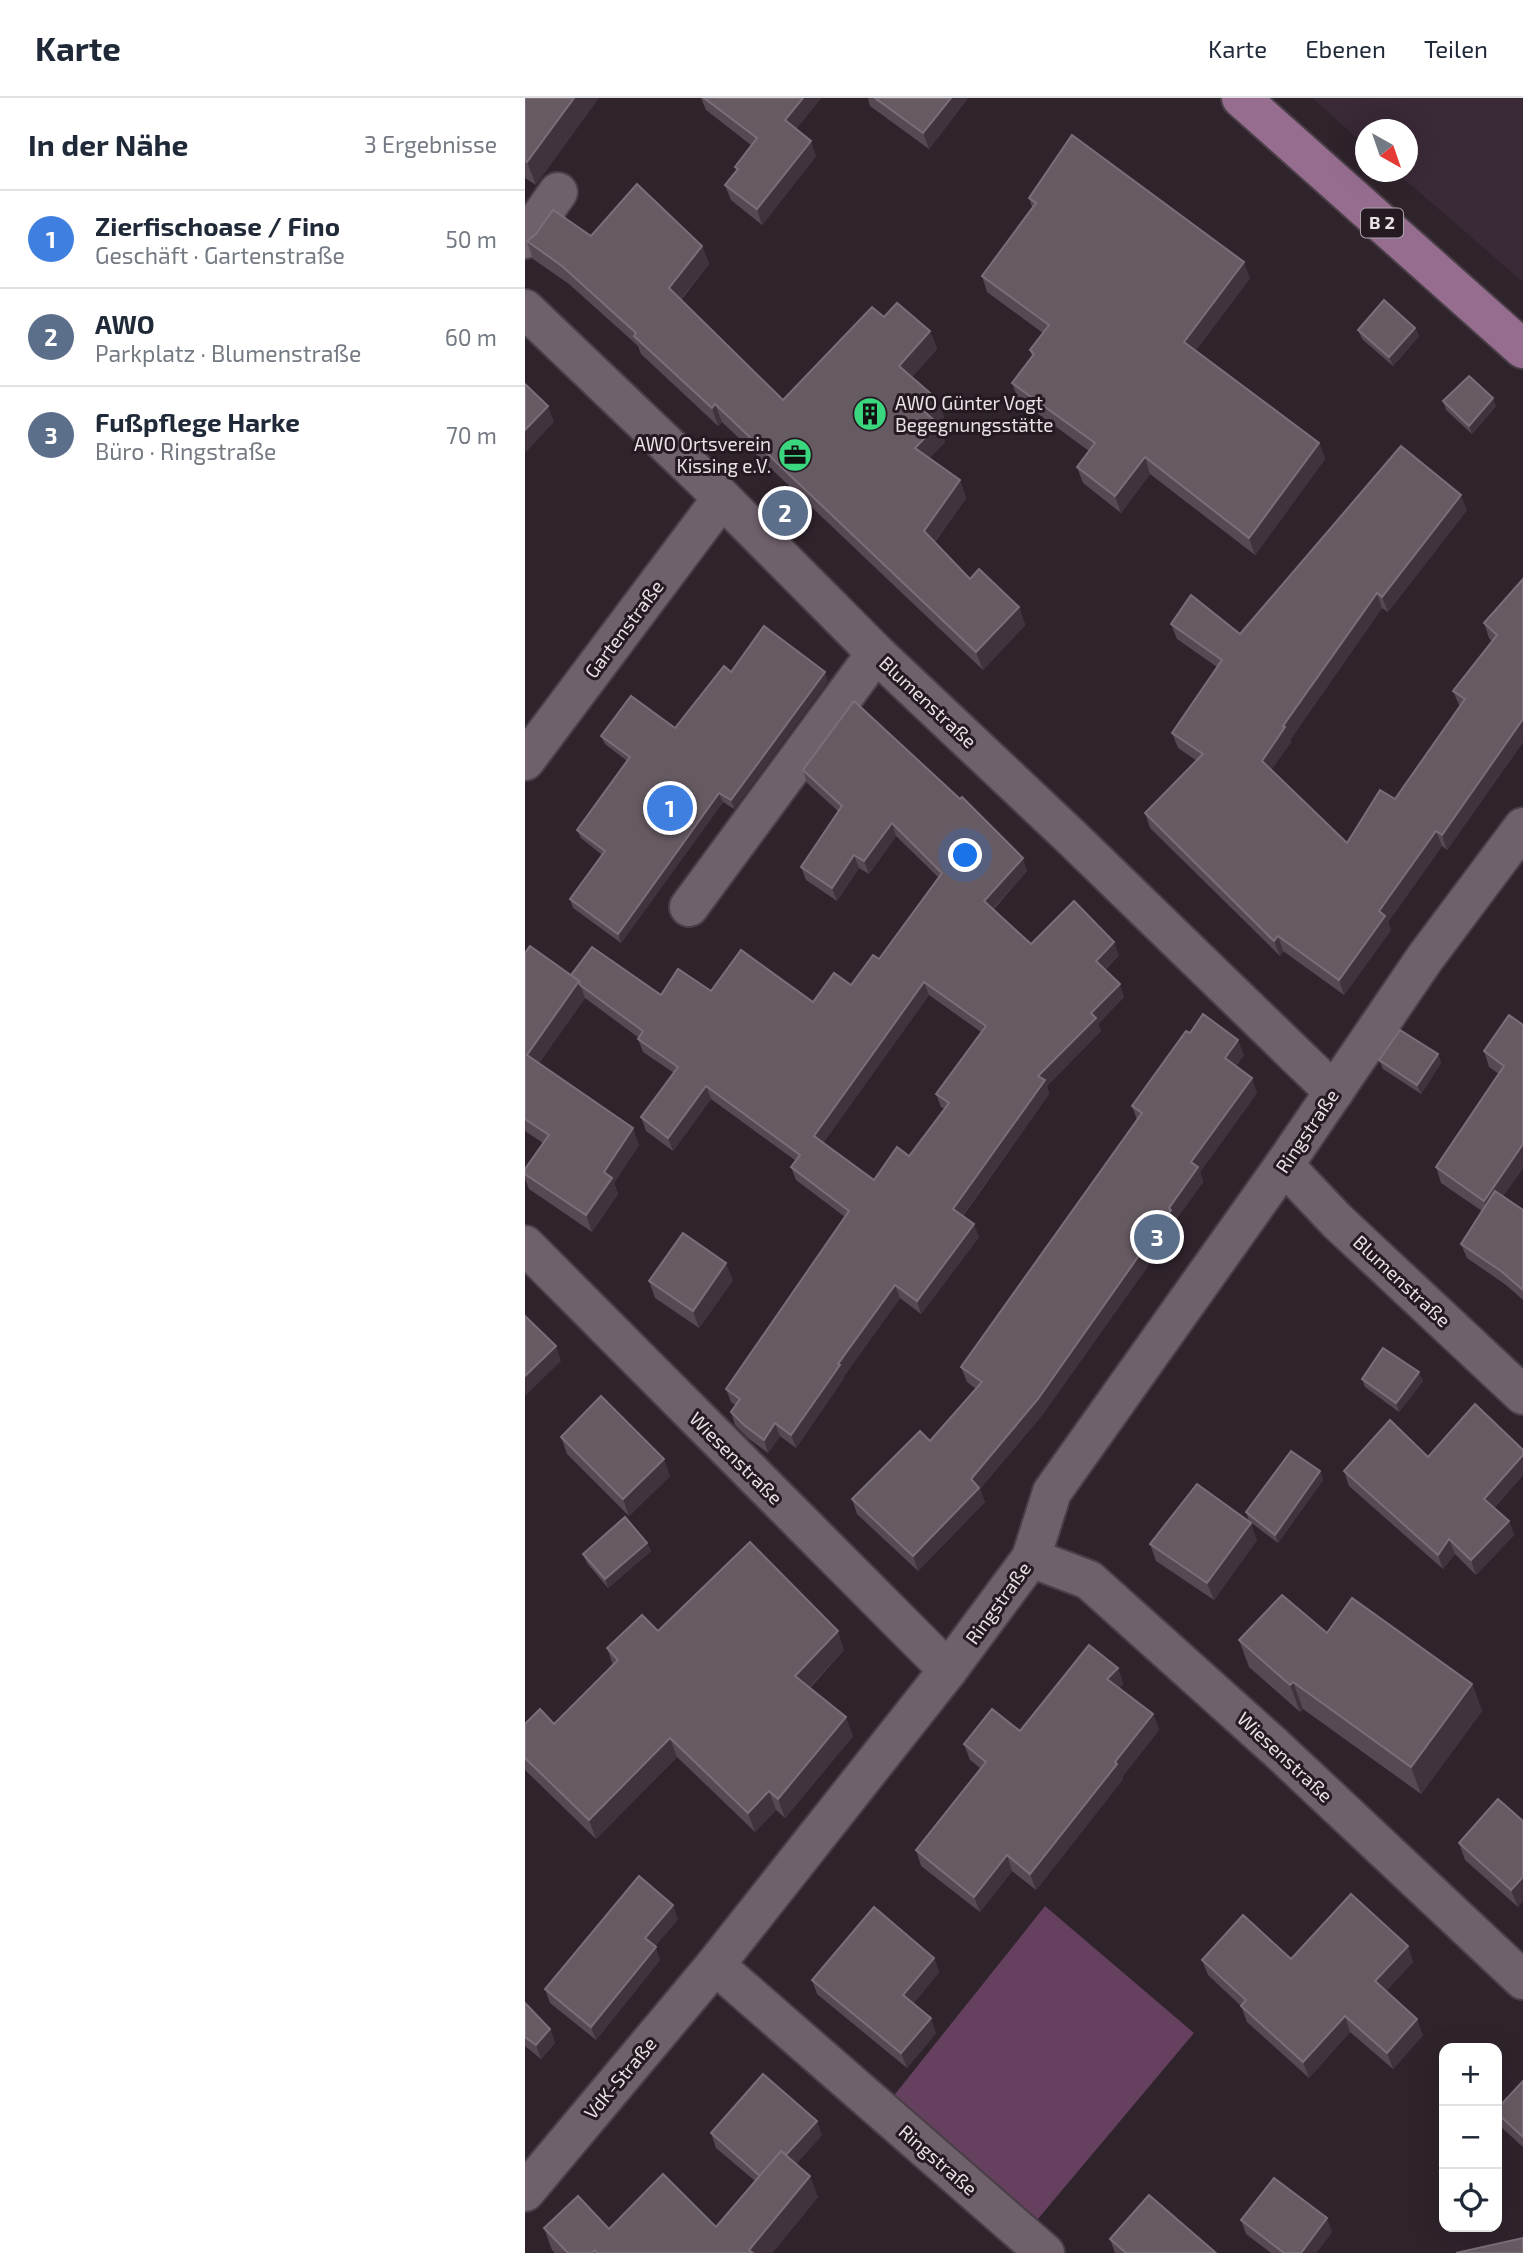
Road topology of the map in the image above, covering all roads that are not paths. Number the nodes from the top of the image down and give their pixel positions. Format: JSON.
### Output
{"nodes":[{"id":1,"x":1241,"y":98,"type":"edge"},
{"id":2,"x":558,"y":192,"type":"dead end"},
{"id":3,"x":525,"y":239,"type":"edge"},
{"id":4,"x":525,"y":309,"type":"edge"},
{"id":5,"x":1523,"y":349,"type":"edge"},
{"id":6,"x":722,"y":498,"type":"junction"},
{"id":7,"x":876,"y":653,"type":"junction"},
{"id":8,"x":525,"y":761,"type":"edge"},
{"id":9,"x":1523,"y":827,"type":"edge"},
{"id":10,"x":689,"y":907,"type":"dead end"},
{"id":11,"x":1334,"y":1092,"type":"junction"},
{"id":12,"x":1284,"y":1165,"type":"junction"},
{"id":13,"x":525,"y":1245,"type":"edge"},
{"id":14,"x":1523,"y":1395,"type":"edge"},
{"id":15,"x":1031,"y":1558,"type":"junction"},
{"id":16,"x":948,"y":1670,"type":"junction"},
{"id":17,"x":715,"y":1965,"type":"junction"},
{"id":18,"x":1523,"y":1980,"type":"edge"},
{"id":19,"x":525,"y":2192,"type":"edge"},
{"id":20,"x":1045,"y":2253,"type":"edge"}],
"edges":[{"from":1,"to":5,"type":"main road","number":"B 2"},
{"from":2,"to":3,"type":"street"},
{"from":4,"to":6,"type":"street","name":"Blumenstraße"},
{"from":6,"to":7,"type":"street","name":"Blumenstraße"},
{"from":6,"to":8,"type":"street","name":"Gartenstraße"},
{"from":7,"to":10,"type":"street"},
{"from":7,"to":11,"type":"street","name":"Blumenstraße"},
{"from":9,"to":11,"type":"street","name":"Ringstraße"},
{"from":11,"to":12,"type":"street","name":"Ringstraße"},
{"from":12,"to":14,"type":"street","name":"Blumenstraße"},
{"from":12,"to":15,"type":"street","name":"Ringstraße"},
{"from":13,"to":16,"type":"street","name":"Wiesenstraße"},
{"from":15,"to":16,"type":"street","name":"Ringstraße"},
{"from":15,"to":18,"type":"street","name":"Wiesenstraße"},
{"from":16,"to":17,"type":"street","name":"Ringstraße"},
{"from":17,"to":19,"type":"street","name":"VdK-Straße"},
{"from":17,"to":20,"type":"street","name":"Ringstraße"}]}
